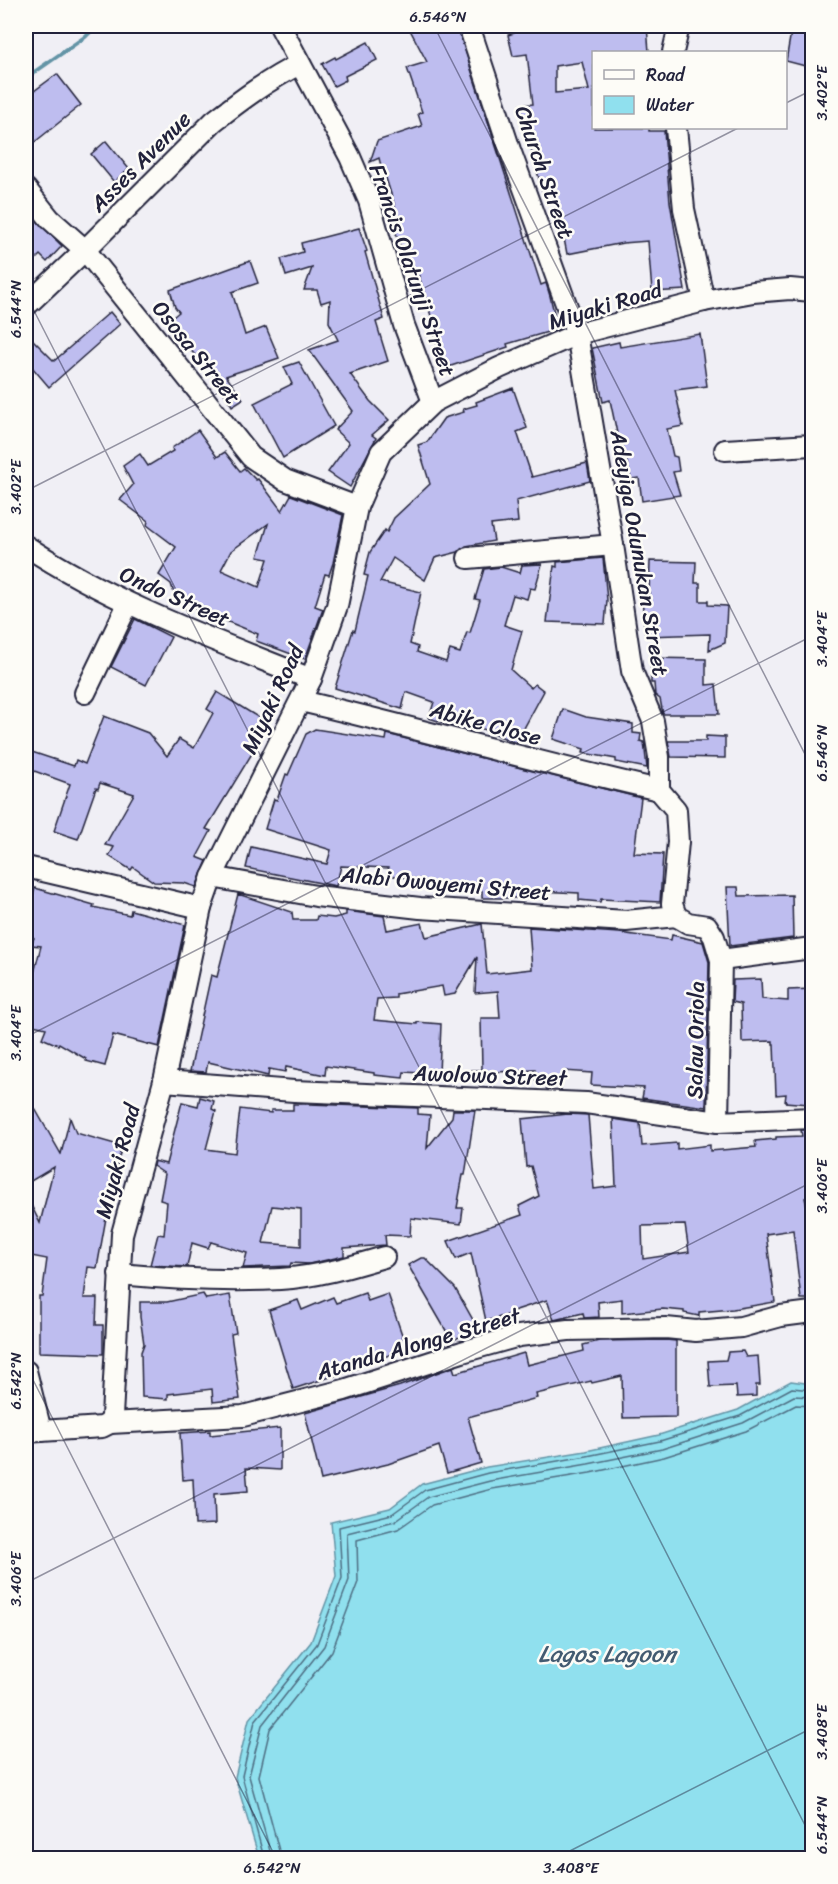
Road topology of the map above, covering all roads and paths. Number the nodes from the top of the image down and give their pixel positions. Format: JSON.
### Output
{"nodes":[{"id":1,"x":280,"y":26,"type":"edge"},
{"id":2,"x":469,"y":26,"type":"edge"},
{"id":3,"x":679,"y":26,"type":"edge"},
{"id":4,"x":674,"y":51,"type":"edge"},
{"id":5,"x":300,"y":64,"type":"junction"},
{"id":6,"x":676,"y":129,"type":"edge"},
{"id":7,"x":26,"y":189,"type":"edge"},
{"id":8,"x":85,"y":250,"type":"junction"},
{"id":9,"x":813,"y":291,"type":"edge"},
{"id":10,"x":704,"y":301,"type":"junction"},
{"id":11,"x":26,"y":306,"type":"edge"},
{"id":12,"x":577,"y":334,"type":"junction"},
{"id":13,"x":433,"y":402,"type":"junction"},
{"id":14,"x":813,"y":445,"type":"edge"},
{"id":15,"x":725,"y":450,"type":"dead end"},
{"id":16,"x":357,"y":507,"type":"junction"},
{"id":17,"x":614,"y":545,"type":"junction"},
{"id":18,"x":26,"y":546,"type":"edge"},
{"id":19,"x":468,"y":558,"type":"dead end"},
{"id":20,"x":128,"y":604,"type":"junction"},
{"id":21,"x":311,"y":679,"type":"junction"},
{"id":22,"x":85,"y":693,"type":"dead end"},
{"id":23,"x":301,"y":701,"type":"junction"},
{"id":24,"x":659,"y":790,"type":"junction"},
{"id":25,"x":26,"y":867,"type":"edge"},
{"id":26,"x":212,"y":877,"type":"junction"},
{"id":27,"x":201,"y":908,"type":"junction"},
{"id":28,"x":676,"y":916,"type":"junction"},
{"id":29,"x":813,"y":948,"type":"edge"},
{"id":30,"x":720,"y":960,"type":"junction"},
{"id":31,"x":164,"y":1081,"type":"junction"},
{"id":32,"x":813,"y":1118,"type":"edge"},
{"id":33,"x":718,"y":1122,"type":"junction"},
{"id":34,"x":384,"y":1257,"type":"dead end"},
{"id":35,"x":119,"y":1274,"type":"junction"},
{"id":36,"x":813,"y":1312,"type":"edge"},
{"id":37,"x":26,"y":1371,"type":"edge"},
{"id":38,"x":110,"y":1423,"type":"junction"},
{"id":39,"x":33,"y":1431,"type":"edge"}],
"edges":[{"from":1,"to":5,"type":"street","name":"Francis Olatunji Street"},
{"from":2,"to":12,"type":"street","name":"Church Street"},
{"from":3,"to":4,"type":"street"},
{"from":5,"to":8,"type":"street","name":"Asses Avenue"},
{"from":5,"to":13,"type":"street","name":"Francis Olatunji Street"},
{"from":6,"to":10,"type":"street"},
{"from":7,"to":8,"type":"street","name":"Ososa Street"},
{"from":8,"to":11,"type":"street","name":"Asses Avenue"},
{"from":8,"to":16,"type":"street","name":"Ososa Street"},
{"from":9,"to":10,"type":"street","name":"Miyaki Road"},
{"from":10,"to":12,"type":"street","name":"Miyaki Road"},
{"from":12,"to":13,"type":"street","name":"Miyaki Road"},
{"from":12,"to":17,"type":"street","name":"Adeyiga Odunukan Street"},
{"from":13,"to":16,"type":"street","name":"Miyaki Road"},
{"from":14,"to":15,"type":"street"},
{"from":16,"to":21,"type":"street","name":"Miyaki Road"},
{"from":17,"to":19,"type":"street"},
{"from":17,"to":24,"type":"street","name":"Adeyiga Odunukan Street"},
{"from":18,"to":20,"type":"street","name":"Ondo Street"},
{"from":20,"to":21,"type":"street","name":"Ondo Street"},
{"from":20,"to":22,"type":"street"},
{"from":21,"to":23,"type":"street","name":"Miyaki Road"},
{"from":23,"to":24,"type":"street","name":"Abike Close"},
{"from":23,"to":26,"type":"street","name":"Miyaki Road"},
{"from":24,"to":28,"type":"street"},
{"from":25,"to":27,"type":"street"},
{"from":26,"to":27,"type":"street","name":"Miyaki Road"},
{"from":26,"to":28,"type":"street","name":"Alabi Owoyemi Street"},
{"from":27,"to":31,"type":"street","name":"Miyaki Road"},
{"from":28,"to":30,"type":"street"},
{"from":29,"to":30,"type":"street"},
{"from":30,"to":33,"type":"street","name":"Salau Oriola"},
{"from":31,"to":33,"type":"street","name":"Awolowo Street"},
{"from":31,"to":35,"type":"street","name":"Miyaki Road"},
{"from":32,"to":33,"type":"street","name":"Awolowo Street"},
{"from":34,"to":35,"type":"street"},
{"from":35,"to":38,"type":"street","name":"Miyaki Road"},
{"from":36,"to":38,"type":"street","name":"Atanda Alonge Street"},
{"from":37,"to":39,"type":"street"},
{"from":38,"to":39,"type":"street","name":"Atanda Alonge Street"}]}
